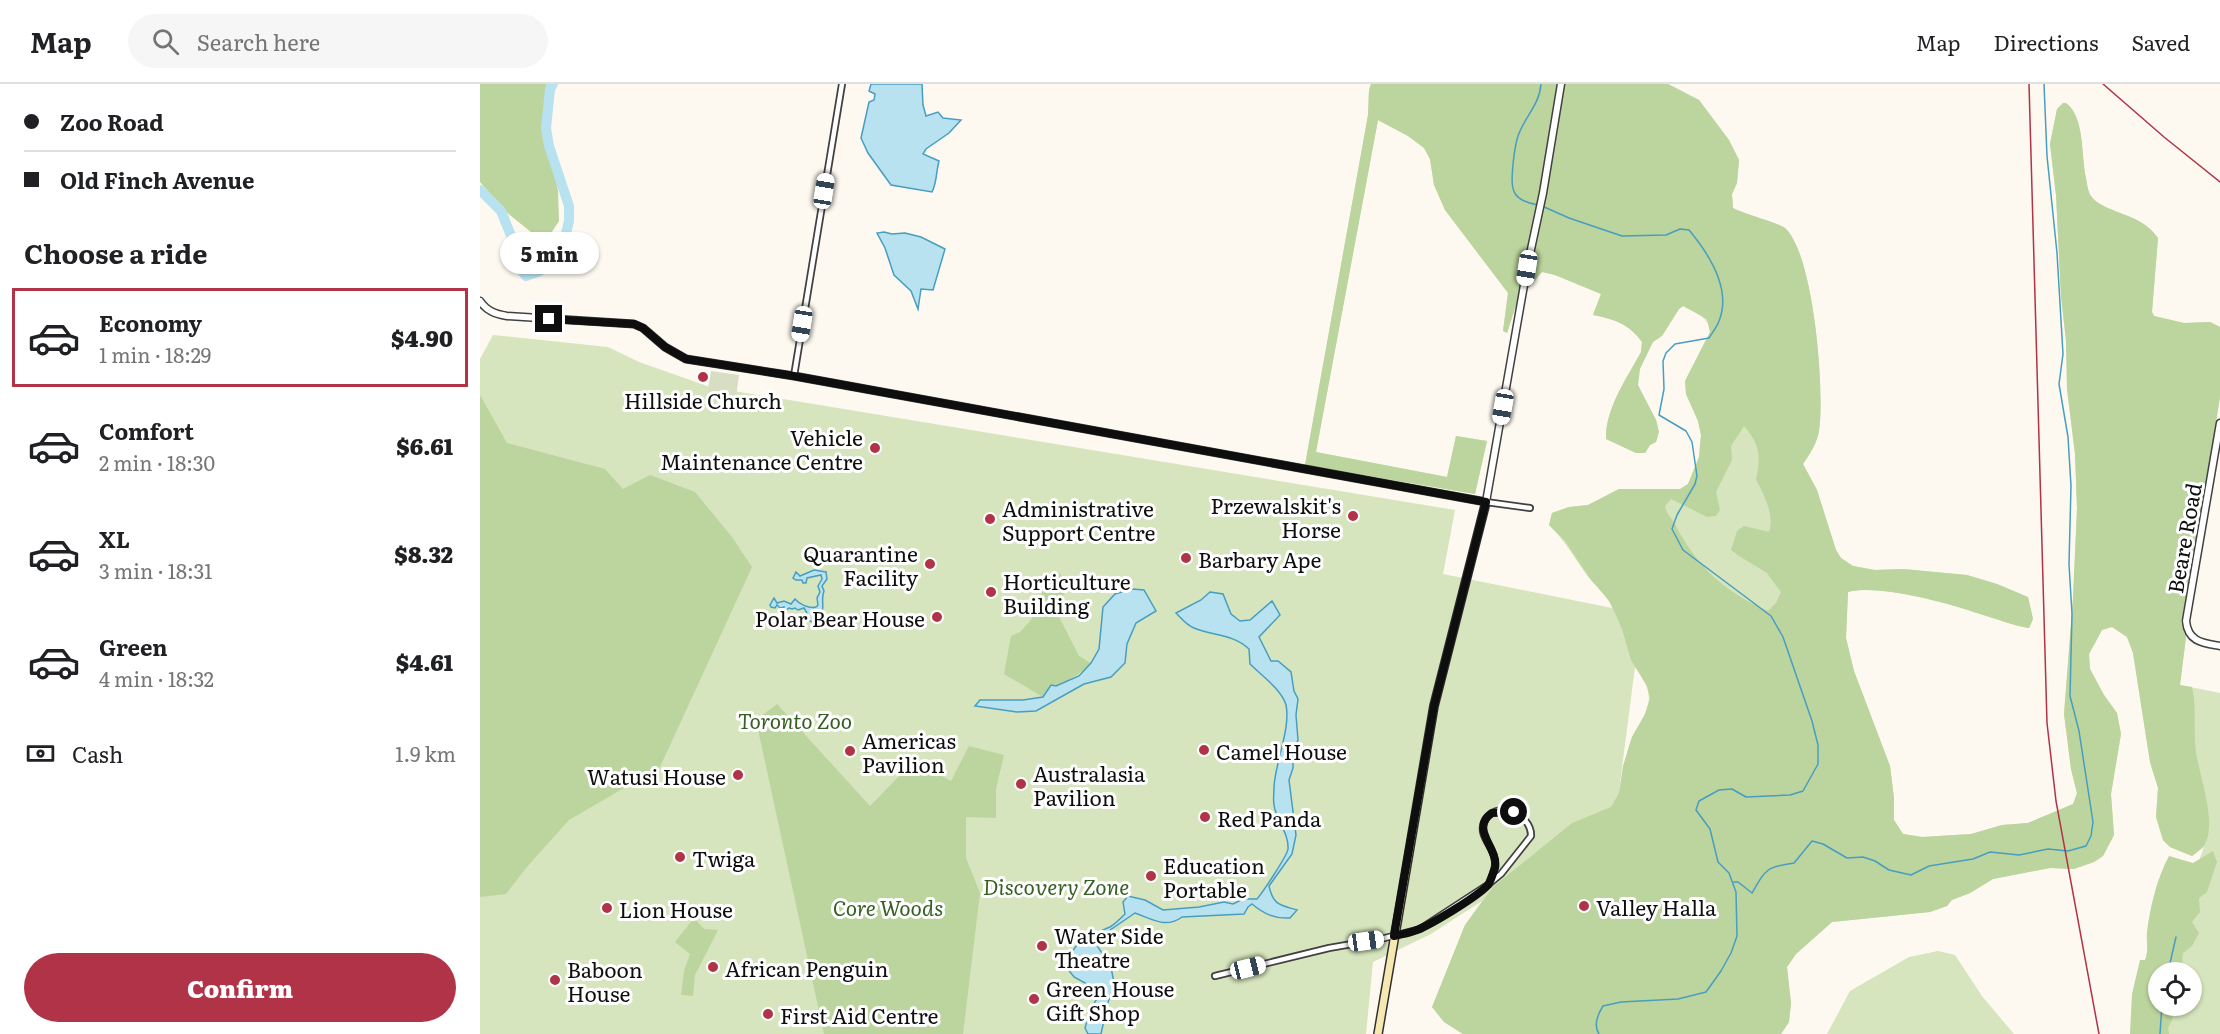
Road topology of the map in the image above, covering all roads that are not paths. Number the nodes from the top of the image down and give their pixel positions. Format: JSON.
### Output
{"nodes":[{"id":1,"x":842,"y":84,"type":"edge"},
{"id":2,"x":1562,"y":84,"type":"edge"},
{"id":3,"x":480,"y":301,"type":"edge"},
{"id":4,"x":794,"y":376,"type":"junction"},
{"id":5,"x":2220,"y":423,"type":"edge"},
{"id":6,"x":1486,"y":502,"type":"junction"},
{"id":7,"x":1530,"y":508,"type":"dead end"},
{"id":8,"x":2220,"y":646,"type":"edge"},
{"id":9,"x":1489,"y":884,"type":"junction"},
{"id":10,"x":1394,"y":936,"type":"junction"},
{"id":11,"x":1215,"y":976,"type":"dead end"},
{"id":12,"x":1378,"y":1034,"type":"edge"}],
"edges":[{"from":1,"to":4,"type":"street"},
{"from":2,"to":6,"type":"street"},
{"from":3,"to":4,"type":"street"},
{"from":4,"to":6,"type":"street"},
{"from":5,"to":8,"type":"street","name":"Beare Road"},
{"from":6,"to":7,"type":"street"},
{"from":6,"to":10,"type":"main road"},
{"from":9,"to":9,"type":"street"},
{"from":9,"to":10,"type":"street"},
{"from":10,"to":11,"type":"street"},
{"from":10,"to":12,"type":"main road"}]}
